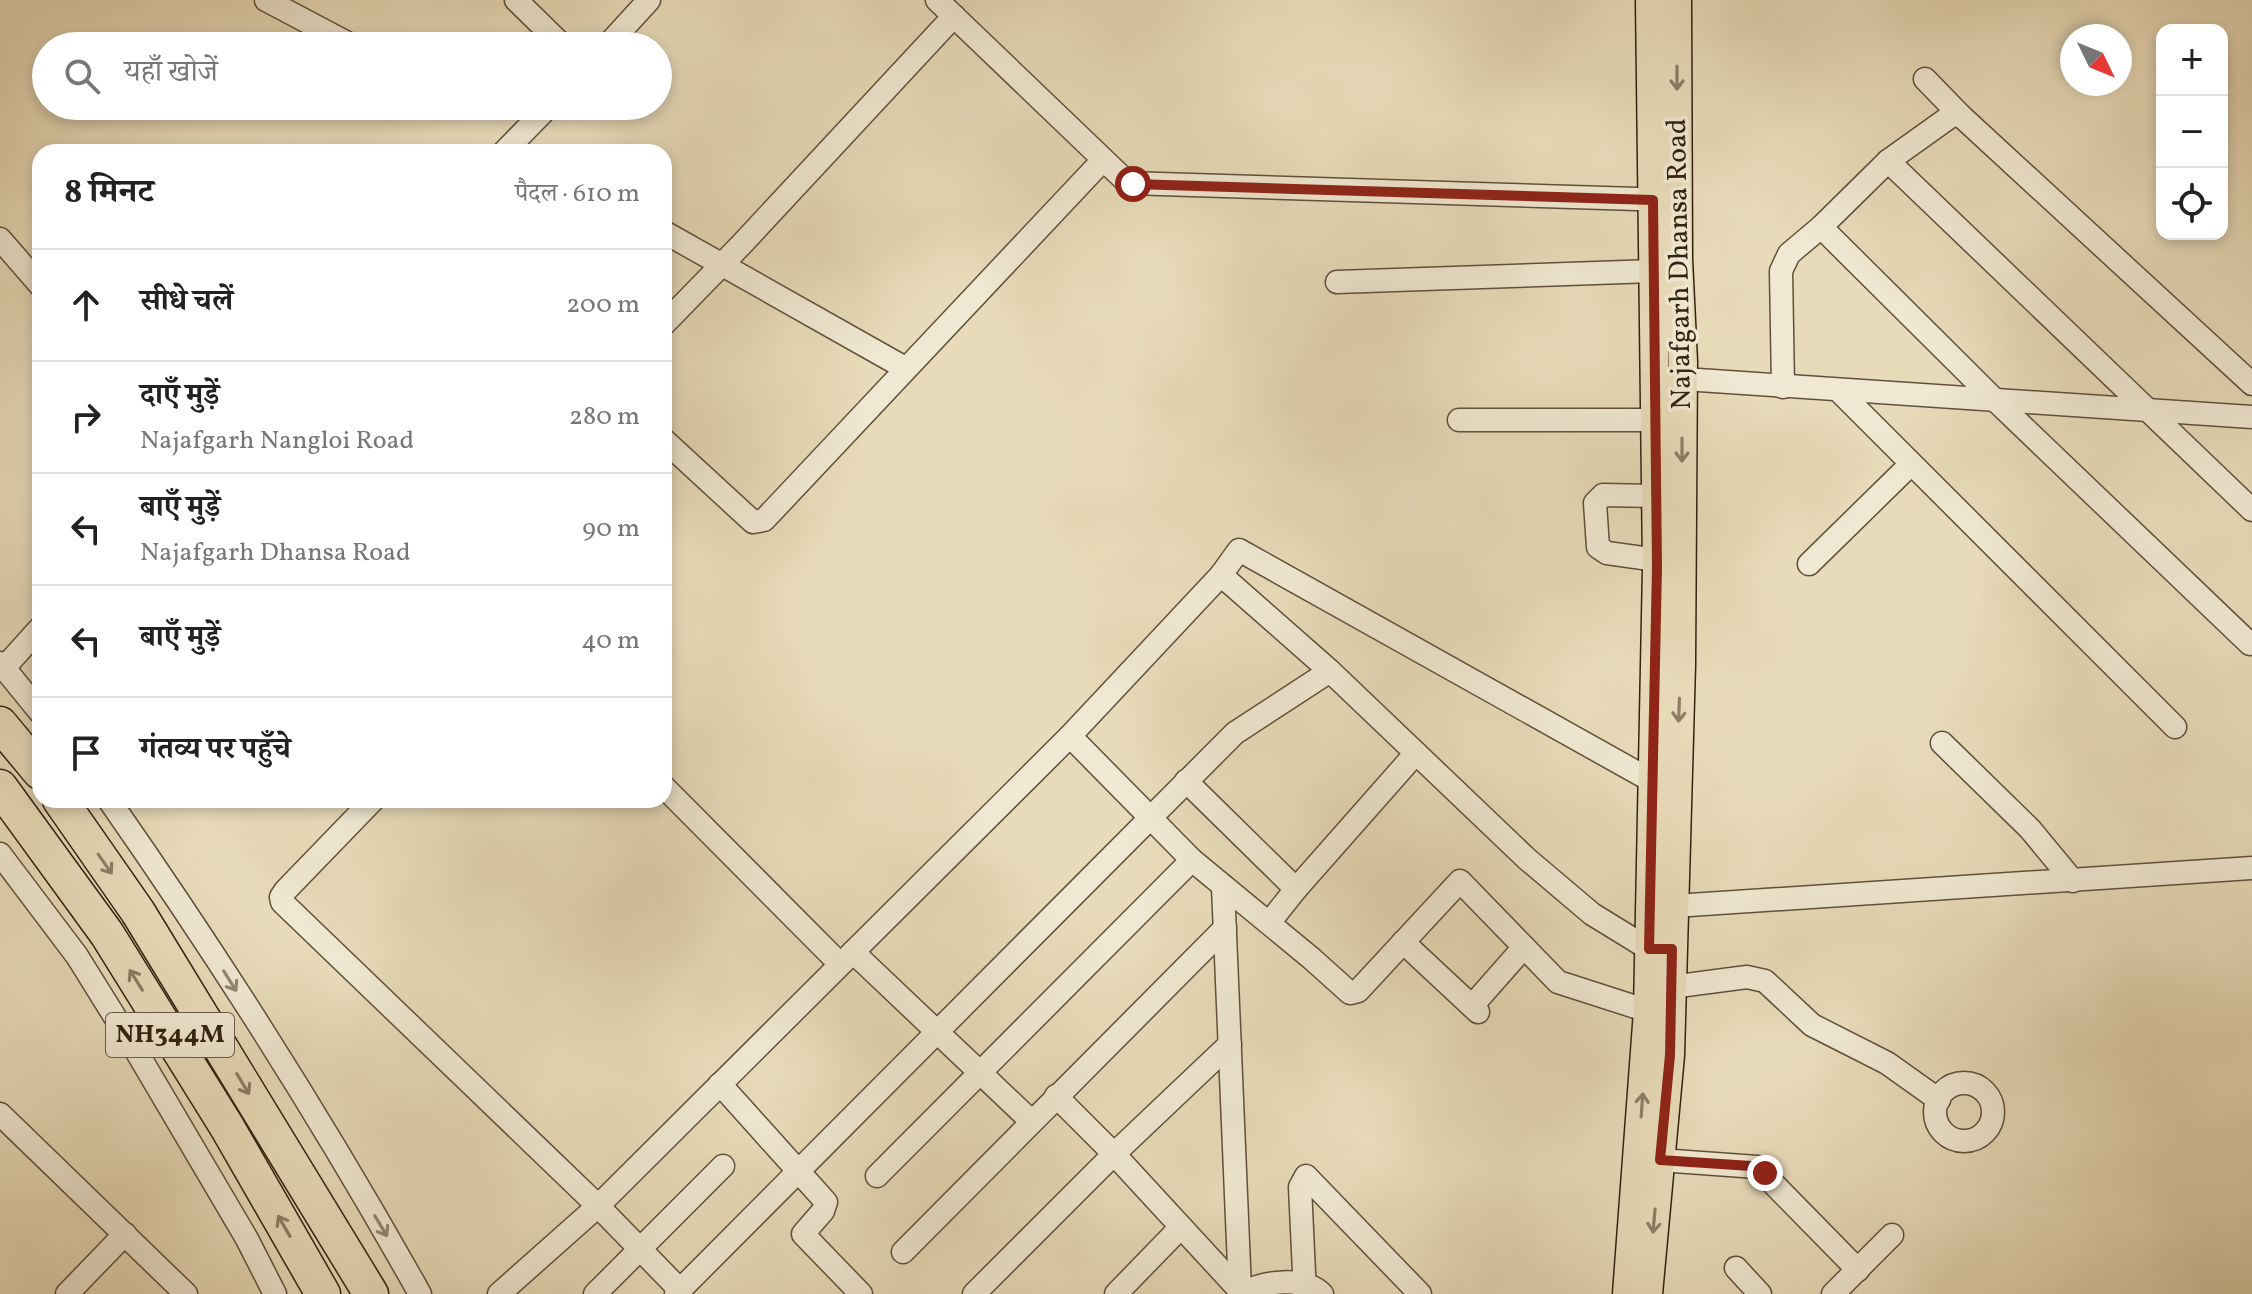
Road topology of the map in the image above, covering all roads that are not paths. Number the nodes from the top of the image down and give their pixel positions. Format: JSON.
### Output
{"nodes":[{"id":1,"x":266,"y":0,"type":"edge"},
{"id":2,"x":516,"y":0,"type":"edge"},
{"id":3,"x":649,"y":0,"type":"edge"},
{"id":4,"x":937,"y":0,"type":"edge"},
{"id":5,"x":1650,"y":0,"type":"edge"},
{"id":6,"x":1677,"y":0,"type":"edge"},
{"id":7,"x":954,"y":16,"type":"junction"},
{"id":8,"x":327,"y":32,"type":"edge"},
{"id":9,"x":549,"y":32,"type":"edge"},
{"id":10,"x":620,"y":32,"type":"edge"},
{"id":11,"x":1925,"y":79,"type":"dead end"},
{"id":12,"x":1960,"y":115,"type":"junction"},
{"id":13,"x":538,"y":120,"type":"edge"},
{"id":14,"x":518,"y":144,"type":"edge"},
{"id":15,"x":1103,"y":160,"type":"junction"},
{"id":16,"x":1888,"y":161,"type":"junction"},
{"id":17,"x":1665,"y":200,"type":"junction"},
{"id":18,"x":1821,"y":227,"type":"junction"},
{"id":19,"x":672,"y":236,"type":"edge"},
{"id":20,"x":0,"y":239,"type":"edge"},
{"id":21,"x":722,"y":264,"type":"junction"},
{"id":22,"x":1653,"y":271,"type":"junction"},
{"id":23,"x":32,"y":276,"type":"edge"},
{"id":24,"x":1337,"y":282,"type":"dead end"},
{"id":25,"x":672,"y":316,"type":"edge"},
{"id":26,"x":905,"y":368,"type":"junction"},
{"id":27,"x":1670,"y":378,"type":"junction"},
{"id":28,"x":2252,"y":384,"type":"edge"},
{"id":29,"x":1783,"y":387,"type":"junction"},
{"id":30,"x":1838,"y":390,"type":"junction"},
{"id":31,"x":1996,"y":401,"type":"junction"},
{"id":32,"x":2149,"y":410,"type":"junction"},
{"id":33,"x":2252,"y":417,"type":"edge"},
{"id":34,"x":1459,"y":420,"type":"dead end"},
{"id":35,"x":1656,"y":420,"type":"junction"},
{"id":36,"x":672,"y":447,"type":"edge"},
{"id":37,"x":1911,"y":464,"type":"junction"},
{"id":38,"x":1665,"y":490,"type":"junction"},
{"id":39,"x":2252,"y":510,"type":"edge"},
{"id":40,"x":1657,"y":560,"type":"junction"},
{"id":41,"x":1809,"y":564,"type":"dead end"},
{"id":42,"x":1221,"y":575,"type":"junction"},
{"id":43,"x":1668,"y":622,"type":"junction"},
{"id":44,"x":32,"y":636,"type":"edge"},
{"id":45,"x":2250,"y":644,"type":"edge"},
{"id":46,"x":2,"y":665,"type":"edge"},
{"id":47,"x":1330,"y":671,"type":"junction"},
{"id":48,"x":32,"y":702,"type":"edge"},
{"id":49,"x":0,"y":724,"type":"edge"},
{"id":50,"x":2175,"y":727,"type":"dead end"},
{"id":51,"x":1070,"y":736,"type":"junction"},
{"id":52,"x":1942,"y":743,"type":"dead end"},
{"id":53,"x":1416,"y":753,"type":"junction"},
{"id":54,"x":32,"y":762,"type":"edge"},
{"id":55,"x":1186,"y":781,"type":"junction"},
{"id":56,"x":1652,"y":781,"type":"junction"},
{"id":57,"x":0,"y":787,"type":"edge"},
{"id":58,"x":672,"y":794,"type":"edge"},
{"id":59,"x":66,"y":808,"type":"edge"},
{"id":60,"x":115,"y":808,"type":"edge"},
{"id":61,"x":365,"y":808,"type":"edge"},
{"id":62,"x":1149,"y":817,"type":"junction"},
{"id":63,"x":0,"y":854,"type":"edge"},
{"id":64,"x":1192,"y":860,"type":"junction"},
{"id":65,"x":2252,"y":868,"type":"edge"},
{"id":66,"x":2073,"y":881,"type":"junction"},
{"id":67,"x":1223,"y":886,"type":"junction"},
{"id":68,"x":1296,"y":889,"type":"junction"},
{"id":69,"x":1662,"y":907,"type":"junction"},
{"id":70,"x":1269,"y":923,"type":"junction"},
{"id":71,"x":1225,"y":928,"type":"junction"},
{"id":72,"x":1403,"y":942,"type":"junction"},
{"id":73,"x":1524,"y":947,"type":"junction"},
{"id":74,"x":1661,"y":949,"type":"junction"},
{"id":75,"x":847,"y":958,"type":"junction"},
{"id":76,"x":1671,"y":987,"type":"junction"},
{"id":77,"x":1648,"y":1011,"type":"junction"},
{"id":78,"x":937,"y":1031,"type":"junction"},
{"id":79,"x":1230,"y":1044,"type":"junction"},
{"id":80,"x":981,"y":1073,"type":"junction"},
{"id":81,"x":720,"y":1084,"type":"junction"},
{"id":82,"x":1056,"y":1096,"type":"junction"},
{"id":83,"x":1939,"y":1100,"type":"dead end"},
{"id":84,"x":1031,"y":1121,"type":"junction"},
{"id":85,"x":3,"y":1123,"type":"edge"},
{"id":86,"x":1114,"y":1154,"type":"junction"},
{"id":87,"x":1660,"y":1160,"type":"junction"},
{"id":88,"x":723,"y":1166,"type":"dead end"},
{"id":89,"x":798,"y":1172,"type":"junction"},
{"id":90,"x":877,"y":1176,"type":"dead end"},
{"id":91,"x":598,"y":1206,"type":"junction"},
{"id":92,"x":1181,"y":1227,"type":"junction"},
{"id":93,"x":125,"y":1234,"type":"junction"},
{"id":94,"x":1892,"y":1235,"type":"dead end"},
{"id":95,"x":641,"y":1249,"type":"junction"},
{"id":96,"x":903,"y":1252,"type":"dead end"},
{"id":97,"x":1736,"y":1268,"type":"dead end"},
{"id":98,"x":1858,"y":1270,"type":"junction"},
{"id":99,"x":1310,"y":1290,"type":"edge"},
{"id":100,"x":678,"y":1292,"type":"edge"},
{"id":101,"x":1242,"y":1293,"type":"edge"},
{"id":102,"x":67,"y":1294,"type":"edge"},
{"id":103,"x":186,"y":1294,"type":"edge"},
{"id":104,"x":275,"y":1294,"type":"edge"},
{"id":105,"x":323,"y":1294,"type":"edge"},
{"id":106,"x":371,"y":1294,"type":"edge"},
{"id":107,"x":420,"y":1294,"type":"edge"},
{"id":108,"x":499,"y":1294,"type":"edge"},
{"id":109,"x":595,"y":1294,"type":"edge"},
{"id":110,"x":861,"y":1294,"type":"edge"},
{"id":111,"x":974,"y":1294,"type":"edge"},
{"id":112,"x":1116,"y":1294,"type":"edge"},
{"id":113,"x":1420,"y":1294,"type":"edge"},
{"id":114,"x":1627,"y":1294,"type":"edge"},
{"id":115,"x":1648,"y":1294,"type":"edge"},
{"id":116,"x":1760,"y":1294,"type":"edge"},
{"id":117,"x":1833,"y":1294,"type":"edge"}],
"edges":[{"from":1,"to":8,"type":"street"},
{"from":2,"to":9,"type":"street"},
{"from":3,"to":10,"type":"street"},
{"from":4,"to":7,"type":"street"},
{"from":5,"to":17,"type":"main road"},
{"from":6,"to":17,"type":"main road","name":"Najafgarh Dhansa Road","one_way":true},
{"from":7,"to":15,"type":"street"},
{"from":7,"to":21,"type":"street"},
{"from":11,"to":12,"type":"street"},
{"from":12,"to":16,"type":"street"},
{"from":12,"to":28,"type":"street"},
{"from":13,"to":14,"type":"street"},
{"from":15,"to":17,"type":"street"},
{"from":15,"to":26,"type":"street"},
{"from":16,"to":18,"type":"street"},
{"from":16,"to":32,"type":"street"},
{"from":17,"to":22,"type":"main road"},
{"from":17,"to":27,"type":"main road","name":"Najafgarh Dhansa Road"},
{"from":18,"to":29,"type":"street"},
{"from":18,"to":31,"type":"street"},
{"from":19,"to":21,"type":"street"},
{"from":20,"to":23,"type":"street"},
{"from":21,"to":25,"type":"street"},
{"from":21,"to":26,"type":"street"},
{"from":22,"to":24,"type":"street"},
{"from":22,"to":27,"type":"main road"},
{"from":26,"to":36,"type":"street"},
{"from":27,"to":29,"type":"street"},
{"from":27,"to":35,"type":"main road"},
{"from":27,"to":38,"type":"main road","name":"Najafgarh Dhansa Road","one_way":true},
{"from":29,"to":30,"type":"street"},
{"from":30,"to":31,"type":"street"},
{"from":30,"to":37,"type":"street"},
{"from":31,"to":32,"type":"street"},
{"from":31,"to":45,"type":"street"},
{"from":32,"to":33,"type":"street"},
{"from":32,"to":39,"type":"street"},
{"from":34,"to":35,"type":"street"},
{"from":35,"to":38,"type":"main road"},
{"from":37,"to":41,"type":"street"},
{"from":37,"to":50,"type":"street"},
{"from":38,"to":40,"type":"main road"},
{"from":38,"to":40,"type":"street"},
{"from":38,"to":43,"type":"main road","name":"Najafgarh Dhansa Road"},
{"from":40,"to":43,"type":"main road"},
{"from":42,"to":47,"type":"street"},
{"from":42,"to":51,"type":"street"},
{"from":42,"to":56,"type":"street"},
{"from":43,"to":56,"type":"main road"},
{"from":43,"to":69,"type":"main road","name":"Najafgarh Dhansa Road","one_way":true},
{"from":44,"to":46,"type":"street"},
{"from":46,"to":48,"type":"street"},
{"from":47,"to":53,"type":"street"},
{"from":47,"to":55,"type":"street"},
{"from":49,"to":54,"type":"highway"},
{"from":51,"to":62,"type":"street"},
{"from":51,"to":75,"type":"street"},
{"from":52,"to":66,"type":"street"},
{"from":53,"to":68,"type":"street"},
{"from":53,"to":74,"type":"street"},
{"from":55,"to":62,"type":"street"},
{"from":55,"to":68,"type":"street"},
{"from":56,"to":69,"type":"main road"},
{"from":105,"to":57,"type":"highway","number":"NH344M","one_way":true},
{"from":58,"to":75,"type":"street"},
{"from":59,"to":106,"type":"highway","number":"NH344M","one_way":true},
{"from":60,"to":107,"type":"street","one_way":true},
{"from":61,"to":91,"type":"street"},
{"from":62,"to":64,"type":"street"},
{"from":62,"to":78,"type":"street"},
{"from":63,"to":104,"type":"street"},
{"from":64,"to":67,"type":"street"},
{"from":64,"to":80,"type":"street"},
{"from":65,"to":66,"type":"street"},
{"from":66,"to":69,"type":"street"},
{"from":67,"to":70,"type":"street"},
{"from":67,"to":71,"type":"street"},
{"from":68,"to":70,"type":"street"},
{"from":69,"to":74,"type":"main road"},
{"from":70,"to":72,"type":"street"},
{"from":71,"to":79,"type":"street"},
{"from":71,"to":82,"type":"street"},
{"from":72,"to":73,"type":"street"},
{"from":72,"to":73,"type":"street"},
{"from":73,"to":77,"type":"street"},
{"from":74,"to":76,"type":"main road"},
{"from":74,"to":77,"type":"main road"},
{"from":75,"to":78,"type":"street"},
{"from":75,"to":81,"type":"street"},
{"from":76,"to":83,"type":"street"},
{"from":76,"to":87,"type":"main road"},
{"from":114,"to":77,"type":"main road","one_way":true},
{"from":78,"to":80,"type":"street"},
{"from":78,"to":89,"type":"street"},
{"from":79,"to":86,"type":"street"},
{"from":79,"to":101,"type":"street"},
{"from":80,"to":84,"type":"street"},
{"from":80,"to":90,"type":"street"},
{"from":81,"to":89,"type":"street"},
{"from":81,"to":91,"type":"street"},
{"from":82,"to":84,"type":"street"},
{"from":82,"to":86,"type":"street"},
{"from":84,"to":96,"type":"street"},
{"from":85,"to":93,"type":"street"},
{"from":86,"to":92,"type":"street"},
{"from":86,"to":111,"type":"street"},
{"from":87,"to":98,"type":"street"},
{"from":87,"to":115,"type":"main road","one_way":true},
{"from":88,"to":95,"type":"street"},
{"from":89,"to":100,"type":"street"},
{"from":89,"to":110,"type":"street"},
{"from":91,"to":95,"type":"street"},
{"from":91,"to":108,"type":"street"},
{"from":92,"to":101,"type":"street"},
{"from":92,"to":112,"type":"street"},
{"from":93,"to":102,"type":"street"},
{"from":93,"to":103,"type":"street"},
{"from":94,"to":98,"type":"street"},
{"from":95,"to":100,"type":"street"},
{"from":95,"to":109,"type":"street"},
{"from":97,"to":116,"type":"street"},
{"from":98,"to":117,"type":"street"},
{"from":99,"to":101,"type":"street"},
{"from":99,"to":113,"type":"street"}]}
